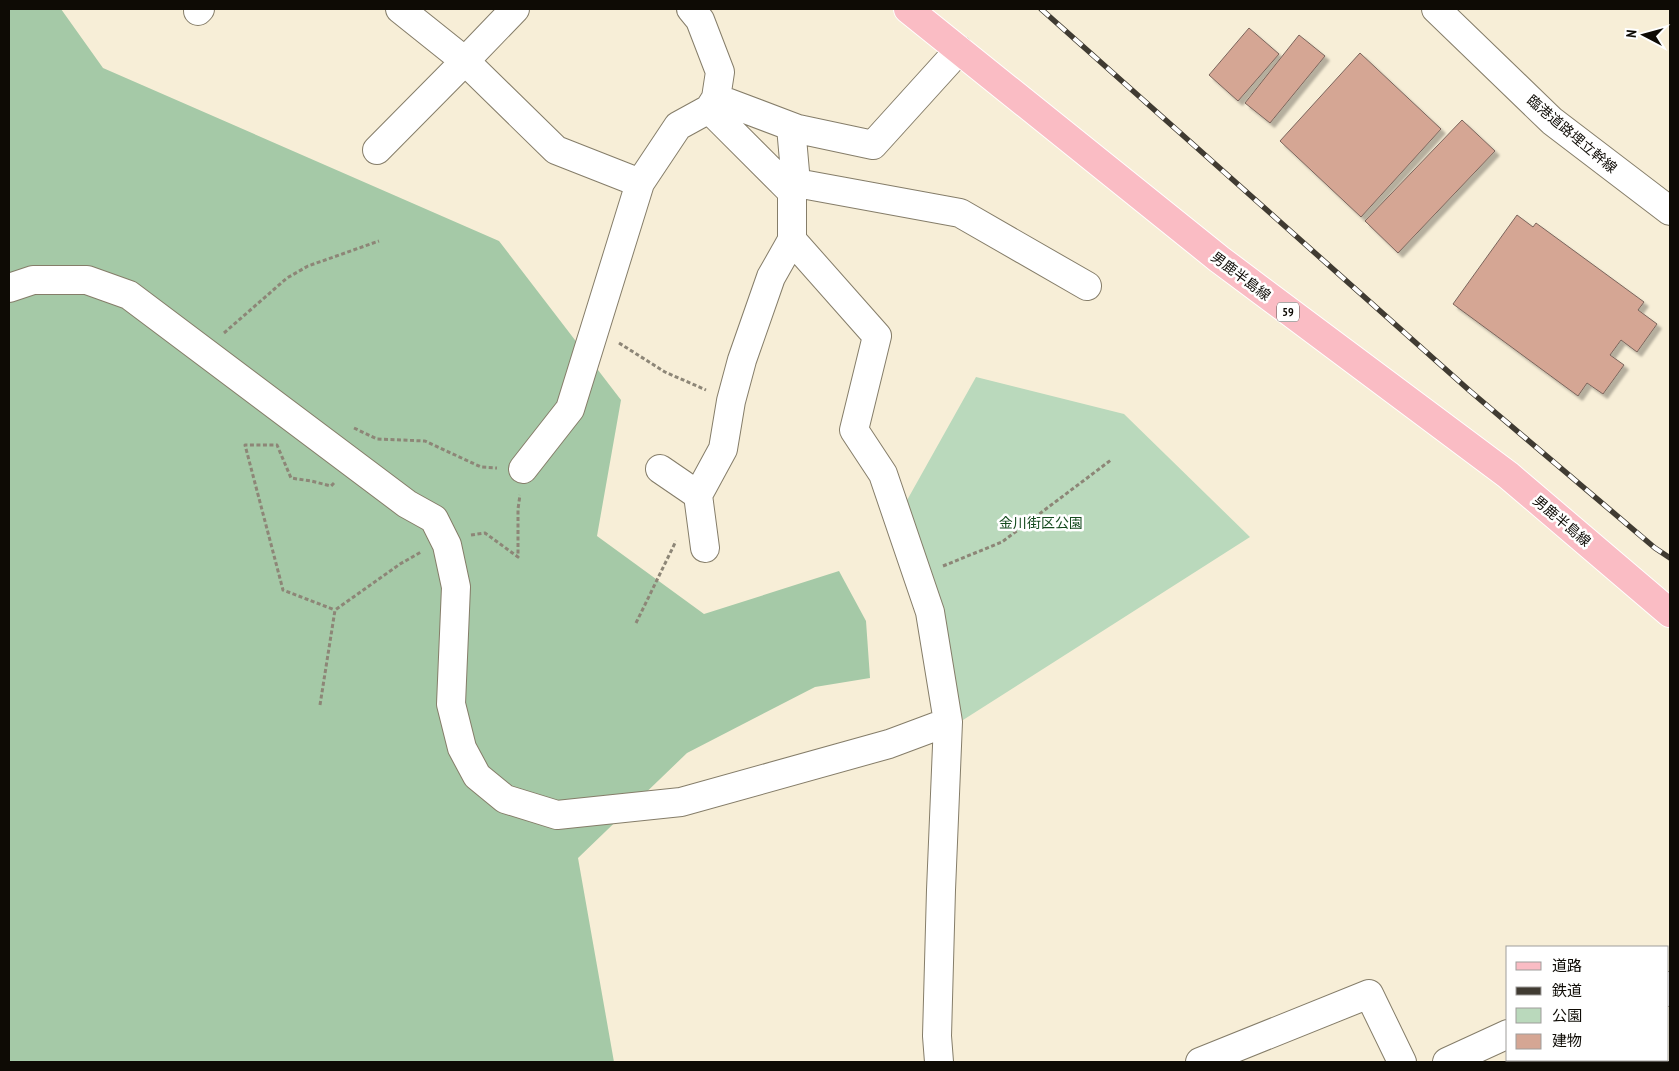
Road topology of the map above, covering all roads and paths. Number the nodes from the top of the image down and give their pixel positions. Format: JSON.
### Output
{"nodes":[{"id":1,"x":400,"y":9,"type":"edge"},
{"id":2,"x":515,"y":9,"type":"edge"},
{"id":3,"x":691,"y":9,"type":"edge"},
{"id":4,"x":908,"y":9,"type":"edge"},
{"id":5,"x":1436,"y":9,"type":"edge"},
{"id":6,"x":959,"y":50,"type":"junction"},
{"id":7,"x":465,"y":61,"type":"junction"},
{"id":8,"x":712,"y":103,"type":"junction"},
{"id":9,"x":792,"y":127,"type":"junction"},
{"id":10,"x":377,"y":150,"type":"dead end"},
{"id":11,"x":788,"y":182,"type":"junction"},
{"id":12,"x":640,"y":183,"type":"junction"},
{"id":13,"x":1670,"y":211,"type":"edge"},
{"id":14,"x":792,"y":240,"type":"junction"},
{"id":15,"x":379,"y":241,"type":"dead end"},
{"id":16,"x":1087,"y":286,"type":"dead end"},
{"id":17,"x":9,"y":288,"type":"edge"},
{"id":18,"x":595,"y":328,"type":"junction"},
{"id":19,"x":203,"y":351,"type":"junction"},
{"id":20,"x":731,"y":401,"type":"junction"},
{"id":21,"x":353,"y":427,"type":"dead end"},
{"id":22,"x":1111,"y":460,"type":"dead end"},
{"id":23,"x":351,"y":463,"type":"junction"},
{"id":24,"x":523,"y":469,"type":"junction"},
{"id":25,"x":660,"y":469,"type":"dead end"},
{"id":26,"x":698,"y":495,"type":"junction"},
{"id":27,"x":677,"y":538,"type":"dead end"},
{"id":28,"x":444,"y":539,"type":"junction"},
{"id":29,"x":705,"y":548,"type":"dead end"},
{"id":30,"x":935,"y":569,"type":"dead end"},
{"id":31,"x":335,"y":610,"type":"junction"},
{"id":32,"x":1670,"y":613,"type":"edge"},
{"id":33,"x":636,"y":623,"type":"dead end"},
{"id":34,"x":320,"y":704,"type":"dead end"},
{"id":35,"x":948,"y":722,"type":"junction"},
{"id":36,"x":1506,"y":1035,"type":"edge"},
{"id":37,"x":939,"y":1062,"type":"edge"},
{"id":38,"x":1200,"y":1062,"type":"edge"},
{"id":39,"x":1402,"y":1062,"type":"edge"},
{"id":40,"x":1447,"y":1062,"type":"edge"}],
"edges":[{"from":1,"to":7,"type":"street"},
{"from":2,"to":7,"type":"street"},
{"from":3,"to":8,"type":"street"},
{"from":4,"to":6,"type":"main road","name":"男鹿半島線","number":"59"},
{"from":5,"to":13,"type":"street","name":"臨港道路埋立幹線"},
{"from":6,"to":9,"type":"street"},
{"from":6,"to":32,"type":"main road","name":"男鹿半島線","number":"59"},
{"from":7,"to":10,"type":"street"},
{"from":7,"to":12,"type":"street"},
{"from":8,"to":9,"type":"street"},
{"from":8,"to":11,"type":"street"},
{"from":8,"to":12,"type":"street"},
{"from":9,"to":11,"type":"street"},
{"from":11,"to":14,"type":"street"},
{"from":11,"to":16,"type":"street"},
{"from":12,"to":18,"type":"street"},
{"from":14,"to":20,"type":"street"},
{"from":14,"to":35,"type":"street"},
{"from":15,"to":19,"type":"path"},
{"from":17,"to":19,"type":"street"},
{"from":18,"to":20,"type":"path"},
{"from":18,"to":24,"type":"street"},
{"from":19,"to":23,"type":"street"},
{"from":20,"to":26,"type":"street"},
{"from":21,"to":24,"type":"path"},
{"from":22,"to":30,"type":"path"},
{"from":23,"to":28,"type":"street"},
{"from":23,"to":31,"type":"path"},
{"from":24,"to":28,"type":"path"},
{"from":25,"to":26,"type":"street"},
{"from":26,"to":29,"type":"street"},
{"from":27,"to":33,"type":"path"},
{"from":28,"to":31,"type":"path"},
{"from":28,"to":35,"type":"street"},
{"from":31,"to":34,"type":"path"},
{"from":35,"to":37,"type":"street"},
{"from":36,"to":40,"type":"street"},
{"from":38,"to":39,"type":"street"}]}
